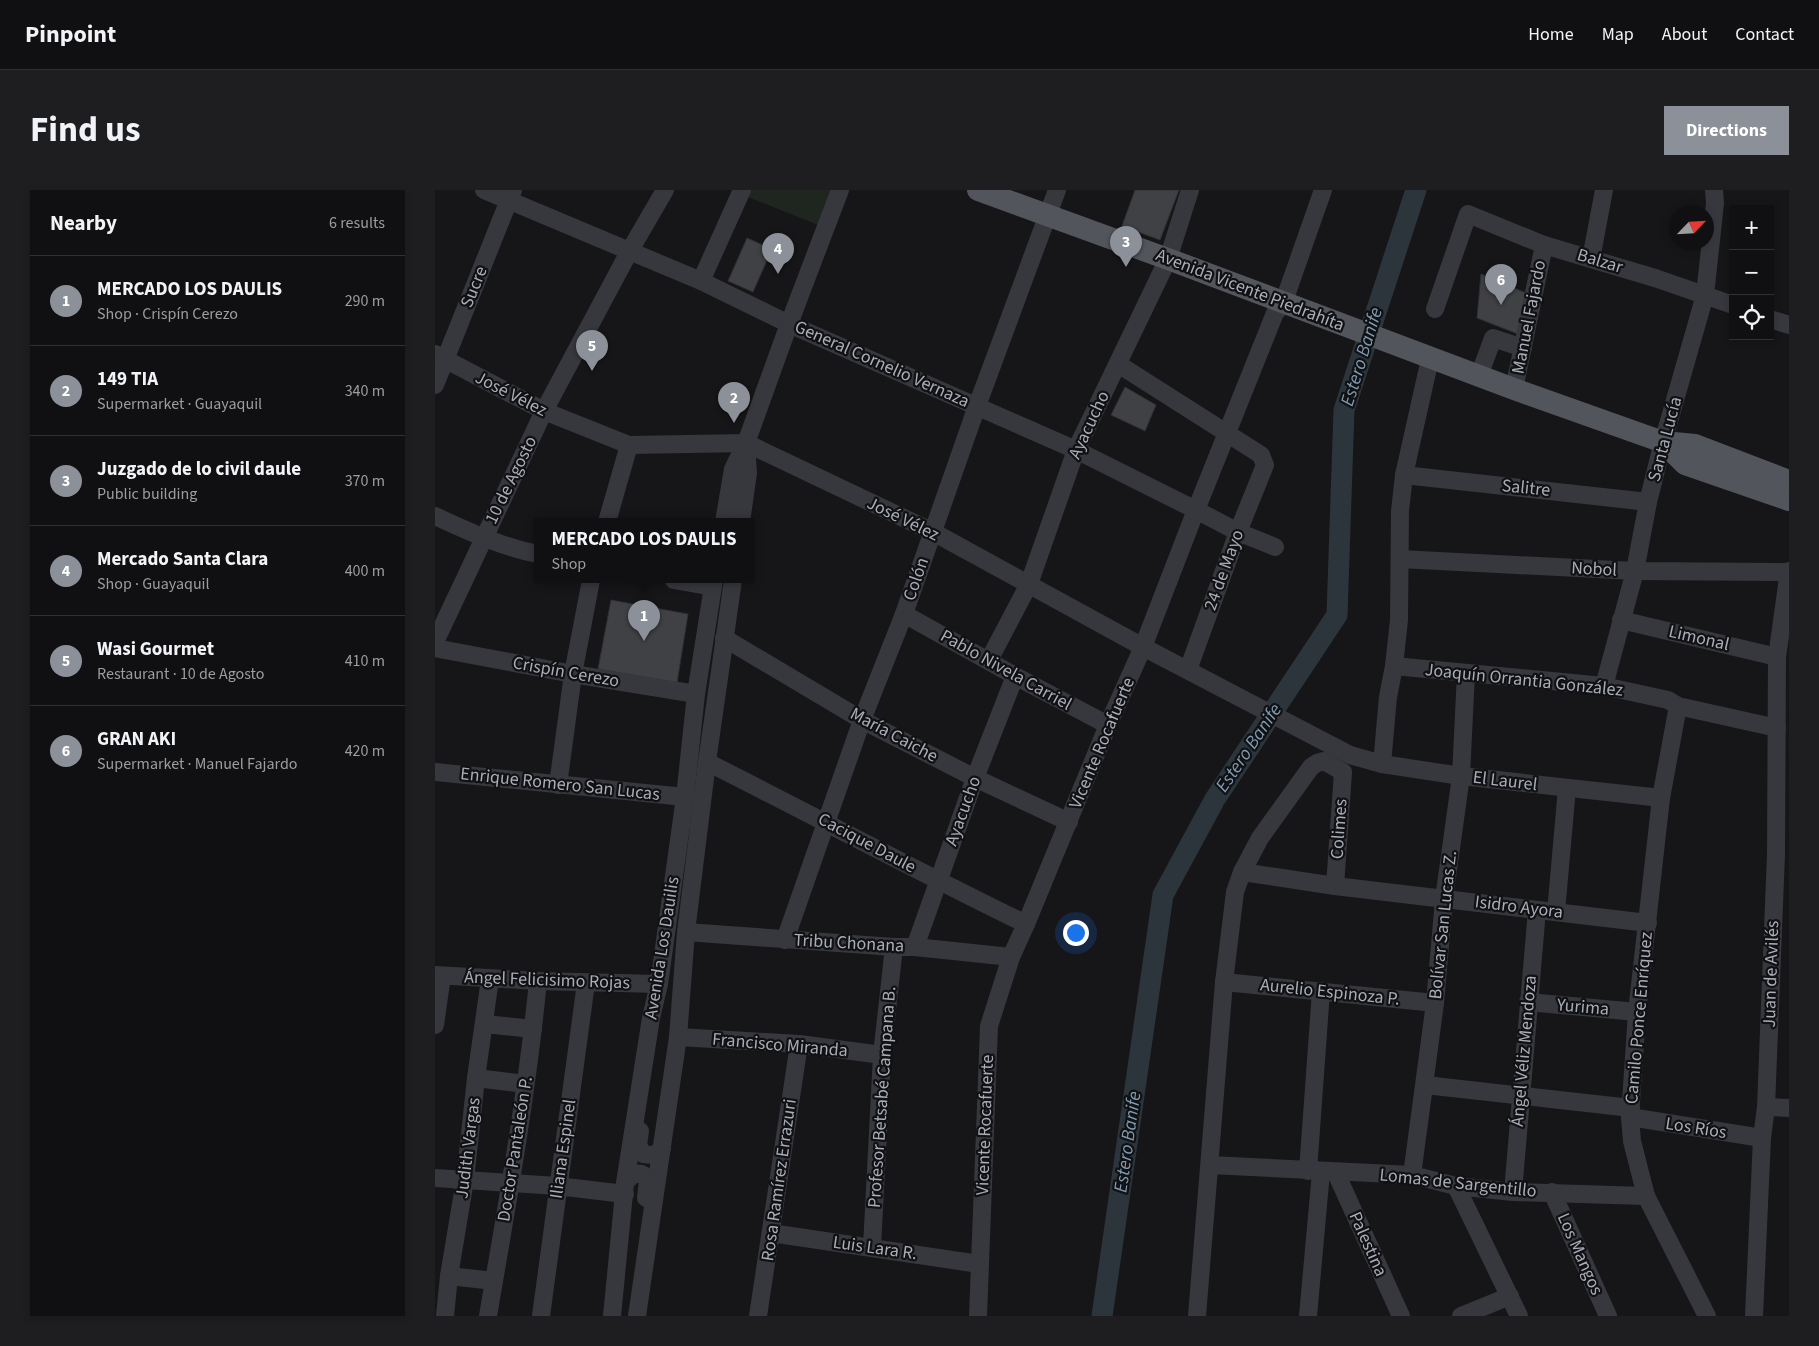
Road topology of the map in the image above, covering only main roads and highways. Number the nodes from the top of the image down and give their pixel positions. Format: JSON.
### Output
{"nodes":[{"id":1,"x":978,"y":190,"type":"edge"},
{"id":2,"x":1663,"y":442,"type":"junction"},
{"id":3,"x":1789,"y":481,"type":"edge"},
{"id":4,"x":1789,"y":500,"type":"edge"}],
"edges":[{"from":1,"to":2,"type":"main road","name":"Avenida Vicente Piedrahíta"},
{"from":2,"to":3,"type":"main road","name":"Avenida Vicente Piedrahíta"},
{"from":2,"to":4,"type":"main road","name":"Avenida Vicente Piedrahíta"}]}
